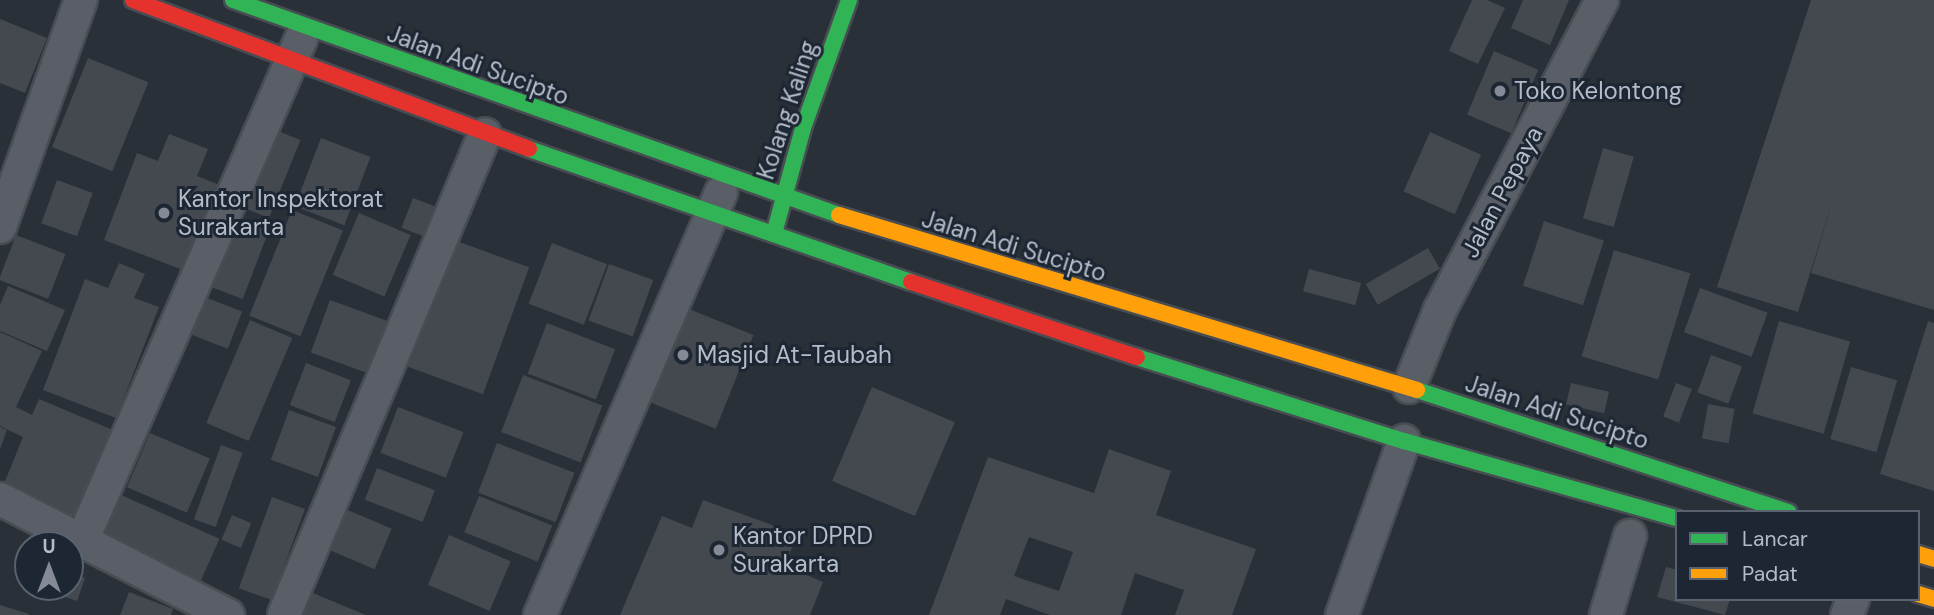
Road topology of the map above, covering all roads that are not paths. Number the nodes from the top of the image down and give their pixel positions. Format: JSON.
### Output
{"nodes":[{"id":1,"x":81,"y":0,"type":"edge"},
{"id":2,"x":133,"y":0,"type":"edge"},
{"id":3,"x":233,"y":0,"type":"edge"},
{"id":4,"x":849,"y":0,"type":"edge"},
{"id":5,"x":1602,"y":0,"type":"edge"},
{"id":6,"x":306,"y":27,"type":"junction"},
{"id":7,"x":293,"y":61,"type":"junction"},
{"id":8,"x":485,"y":134,"type":"junction"},
{"id":9,"x":726,"y":178,"type":"junction"},
{"id":10,"x":783,"y":198,"type":"junction"},
{"id":11,"x":711,"y":214,"type":"junction"},
{"id":12,"x":0,"y":227,"type":"edge"},
{"id":13,"x":773,"y":235,"type":"junction"},
{"id":14,"x":1409,"y":387,"type":"junction"},
{"id":15,"x":1404,"y":441,"type":"junction"},
{"id":16,"x":0,"y":499,"type":"edge"},
{"id":17,"x":1783,"y":510,"type":"edge"},
{"id":18,"x":1675,"y":517,"type":"edge"},
{"id":19,"x":62,"y":531,"type":"edge"},
{"id":20,"x":84,"y":536,"type":"edge"},
{"id":21,"x":1630,"y":536,"type":"dead end"},
{"id":22,"x":84,"y":542,"type":"edge"},
{"id":23,"x":228,"y":615,"type":"edge"},
{"id":24,"x":284,"y":615,"type":"edge"},
{"id":25,"x":540,"y":615,"type":"edge"},
{"id":26,"x":1342,"y":615,"type":"edge"},
{"id":27,"x":1606,"y":615,"type":"edge"}],
"edges":[{"from":1,"to":12,"type":"street"},
{"from":2,"to":7,"type":"main road"},
{"from":3,"to":6,"type":"main road","name":"Jalan Adi Sucipto"},
{"from":4,"to":10,"type":"main road","name":"Kolang Kaling"},
{"from":5,"to":14,"type":"street","name":"Jalan Pepaya"},
{"from":6,"to":7,"type":"street"},
{"from":6,"to":9,"type":"main road","name":"Jalan Adi Sucipto"},
{"from":7,"to":8,"type":"main road"},
{"from":7,"to":20,"type":"street"},
{"from":8,"to":11,"type":"main road"},
{"from":8,"to":24,"type":"street"},
{"from":9,"to":10,"type":"main road","name":"Jalan Adi Sucipto"},
{"from":9,"to":11,"type":"street"},
{"from":10,"to":13,"type":"main road","name":"Kolang Kaling"},
{"from":10,"to":14,"type":"main road","name":"Jalan Adi Sucipto"},
{"from":11,"to":13,"type":"main road"},
{"from":11,"to":25,"type":"street"},
{"from":13,"to":15,"type":"main road"},
{"from":14,"to":17,"type":"main road","name":"Jalan Adi Sucipto"},
{"from":15,"to":18,"type":"main road"},
{"from":15,"to":26,"type":"street"},
{"from":16,"to":19,"type":"street"},
{"from":21,"to":27,"type":"street"},
{"from":22,"to":23,"type":"street"}]}
